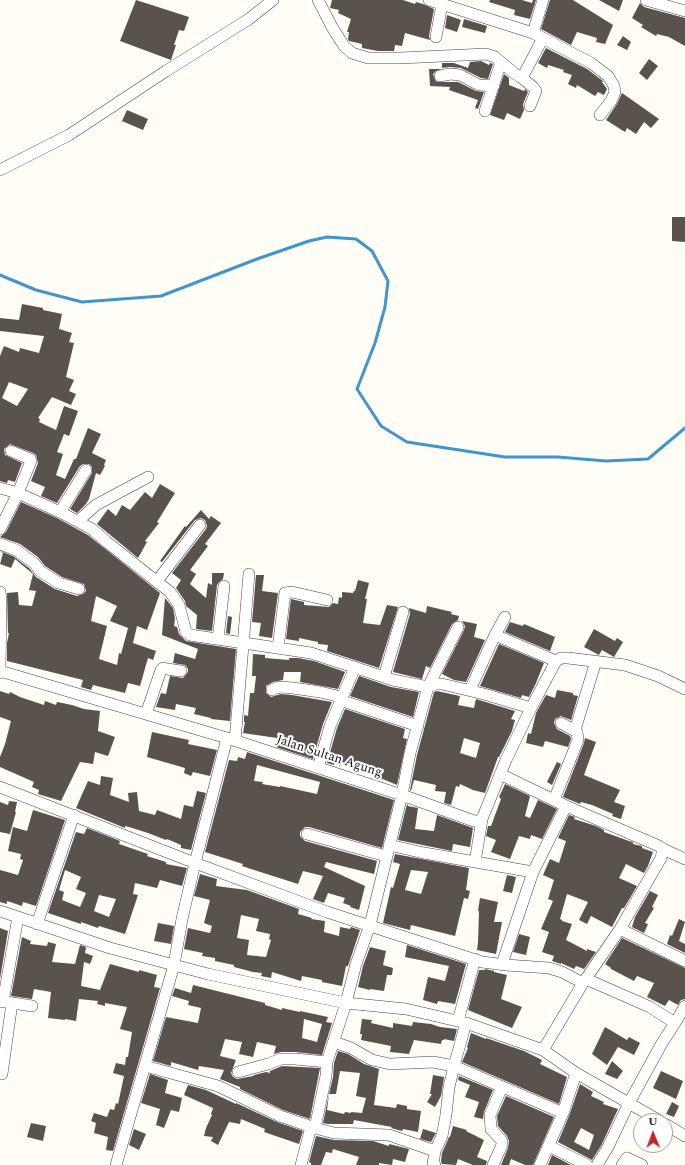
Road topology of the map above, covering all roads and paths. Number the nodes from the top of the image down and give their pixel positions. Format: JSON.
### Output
{"nodes":[{"id":1,"x":273,"y":0,"type":"edge"},
{"id":2,"x":318,"y":0,"type":"edge"},
{"id":3,"x":429,"y":0,"type":"edge"},
{"id":4,"x":543,"y":0,"type":"edge"},
{"id":5,"x":646,"y":0,"type":"edge"},
{"id":6,"x":446,"y":3,"type":"edge"},
{"id":7,"x":685,"y":11,"type":"edge"},
{"id":8,"x":533,"y":33,"type":"junction"},
{"id":9,"x":436,"y":37,"type":"dead end"},
{"id":10,"x":543,"y":38,"type":"junction"},
{"id":11,"x":501,"y":62,"type":"junction"},
{"id":12,"x":440,"y":76,"type":"dead end"},
{"id":13,"x":523,"y":76,"type":"junction"},
{"id":14,"x":494,"y":86,"type":"junction"},
{"id":15,"x":530,"y":106,"type":"dead end"},
{"id":16,"x":485,"y":111,"type":"dead end"},
{"id":17,"x":600,"y":115,"type":"dead end"},
{"id":18,"x":0,"y":170,"type":"edge"},
{"id":19,"x":11,"y":451,"type":"dead end"},
{"id":20,"x":86,"y":470,"type":"dead end"},
{"id":21,"x":148,"y":477,"type":"dead end"},
{"id":22,"x":0,"y":488,"type":"edge"},
{"id":23,"x":18,"y":493,"type":"junction"},
{"id":24,"x":60,"y":512,"type":"junction"},
{"id":25,"x":84,"y":524,"type":"junction"},
{"id":26,"x":200,"y":525,"type":"dead end"},
{"id":27,"x":0,"y":529,"type":"edge"},
{"id":28,"x":0,"y":544,"type":"edge"},
{"id":29,"x":249,"y":574,"type":"dead end"},
{"id":30,"x":157,"y":581,"type":"junction"},
{"id":31,"x":224,"y":586,"type":"dead end"},
{"id":32,"x":79,"y":589,"type":"dead end"},
{"id":33,"x":0,"y":596,"type":"edge"},
{"id":34,"x":327,"y":600,"type":"dead end"},
{"id":35,"x":403,"y":612,"type":"dead end"},
{"id":36,"x":505,"y":617,"type":"dead end"},
{"id":37,"x":458,"y":627,"type":"dead end"},
{"id":38,"x":495,"y":635,"type":"junction"},
{"id":39,"x":218,"y":639,"type":"junction"},
{"id":40,"x":244,"y":643,"type":"junction"},
{"id":41,"x":278,"y":648,"type":"junction"},
{"id":42,"x":556,"y":661,"type":"junction"},
{"id":43,"x":596,"y":661,"type":"junction"},
{"id":44,"x":354,"y":667,"type":"junction"},
{"id":45,"x":181,"y":671,"type":"dead end"},
{"id":46,"x":0,"y":672,"type":"edge"},
{"id":47,"x":384,"y":677,"type":"junction"},
{"id":48,"x":428,"y":687,"type":"junction"},
{"id":49,"x":685,"y":689,"type":"edge"},
{"id":50,"x":272,"y":690,"type":"dead end"},
{"id":51,"x":470,"y":690,"type":"junction"},
{"id":52,"x":340,"y":699,"type":"junction"},
{"id":53,"x":531,"y":708,"type":"junction"},
{"id":54,"x":146,"y":714,"type":"junction"},
{"id":55,"x":561,"y":723,"type":"dead end"},
{"id":56,"x":418,"y":726,"type":"junction"},
{"id":57,"x":575,"y":730,"type":"junction"},
{"id":58,"x":231,"y":740,"type":"junction"},
{"id":59,"x":318,"y":768,"type":"junction"},
{"id":60,"x":500,"y":774,"type":"junction"},
{"id":61,"x":0,"y":787,"type":"edge"},
{"id":62,"x":402,"y":795,"type":"junction"},
{"id":63,"x":554,"y":800,"type":"junction"},
{"id":64,"x":566,"y":806,"type":"junction"},
{"id":65,"x":74,"y":815,"type":"junction"},
{"id":66,"x":482,"y":819,"type":"junction"},
{"id":67,"x":307,"y":834,"type":"dead end"},
{"id":68,"x":389,"y":845,"type":"junction"},
{"id":69,"x":663,"y":849,"type":"junction"},
{"id":70,"x":386,"y":856,"type":"junction"},
{"id":71,"x":685,"y":859,"type":"edge"},
{"id":72,"x":475,"y":862,"type":"junction"},
{"id":73,"x":195,"y":863,"type":"junction"},
{"id":74,"x":533,"y":872,"type":"junction"},
{"id":75,"x":0,"y":911,"type":"edge"},
{"id":76,"x":18,"y":917,"type":"junction"},
{"id":77,"x":37,"y":924,"type":"junction"},
{"id":78,"x":370,"y":926,"type":"junction"},
{"id":79,"x":620,"y":929,"type":"junction"},
{"id":80,"x":475,"y":959,"type":"junction"},
{"id":81,"x":685,"y":961,"type":"edge"},
{"id":82,"x":502,"y":964,"type":"junction"},
{"id":83,"x":174,"y":965,"type":"junction"},
{"id":84,"x":585,"y":981,"type":"junction"},
{"id":85,"x":5,"y":1002,"type":"edge"},
{"id":86,"x":346,"y":1003,"type":"junction"},
{"id":87,"x":32,"y":1006,"type":"dead end"},
{"id":88,"x":685,"y":1008,"type":"edge"},
{"id":89,"x":462,"y":1022,"type":"junction"},
{"id":90,"x":675,"y":1023,"type":"junction"},
{"id":91,"x":334,"y":1042,"type":"junction"},
{"id":92,"x":543,"y":1050,"type":"junction"},
{"id":93,"x":327,"y":1062,"type":"junction"},
{"id":94,"x":145,"y":1066,"type":"junction"},
{"id":95,"x":454,"y":1066,"type":"junction"},
{"id":96,"x":238,"y":1072,"type":"dead end"},
{"id":97,"x":576,"y":1073,"type":"junction"},
{"id":98,"x":2,"y":1074,"type":"dead end"},
{"id":99,"x":502,"y":1086,"type":"junction"},
{"id":100,"x":629,"y":1103,"type":"junction"},
{"id":101,"x":563,"y":1113,"type":"junction"},
{"id":102,"x":646,"y":1113,"type":"edge"},
{"id":103,"x":313,"y":1127,"type":"junction"},
{"id":104,"x":673,"y":1129,"type":"edge"},
{"id":105,"x":685,"y":1136,"type":"edge"},
{"id":106,"x":549,"y":1146,"type":"junction"},
{"id":107,"x":435,"y":1151,"type":"junction"},
{"id":108,"x":116,"y":1165,"type":"edge"},
{"id":109,"x":301,"y":1165,"type":"edge"},
{"id":110,"x":434,"y":1165,"type":"edge"},
{"id":111,"x":493,"y":1165,"type":"edge"},
{"id":112,"x":540,"y":1165,"type":"edge"},
{"id":113,"x":587,"y":1165,"type":"edge"},
{"id":114,"x":597,"y":1165,"type":"edge"},
{"id":115,"x":622,"y":1165,"type":"edge"},
{"id":116,"x":642,"y":1165,"type":"edge"}],
"edges":[{"from":1,"to":18,"type":"street"},
{"from":2,"to":11,"type":"street"},
{"from":3,"to":6,"type":"street"},
{"from":4,"to":8,"type":"street"},
{"from":5,"to":7,"type":"street"},
{"from":6,"to":8,"type":"street"},
{"from":6,"to":9,"type":"street"},
{"from":8,"to":10,"type":"street"},
{"from":10,"to":13,"type":"street"},
{"from":10,"to":17,"type":"street"},
{"from":11,"to":13,"type":"street"},
{"from":11,"to":14,"type":"street"},
{"from":12,"to":14,"type":"street"},
{"from":13,"to":15,"type":"street"},
{"from":14,"to":16,"type":"street"},
{"from":19,"to":23,"type":"street"},
{"from":20,"to":24,"type":"street"},
{"from":21,"to":25,"type":"street"},
{"from":22,"to":23,"type":"street"},
{"from":23,"to":24,"type":"street"},
{"from":23,"to":27,"type":"street"},
{"from":24,"to":25,"type":"street"},
{"from":25,"to":30,"type":"street"},
{"from":26,"to":30,"type":"street"},
{"from":28,"to":32,"type":"street"},
{"from":29,"to":40,"type":"street"},
{"from":30,"to":39,"type":"street"},
{"from":31,"to":39,"type":"street"},
{"from":33,"to":46,"type":"street"},
{"from":34,"to":41,"type":"street"},
{"from":35,"to":47,"type":"street"},
{"from":36,"to":38,"type":"street"},
{"from":37,"to":48,"type":"street"},
{"from":38,"to":42,"type":"street"},
{"from":38,"to":51,"type":"street"},
{"from":39,"to":40,"type":"street"},
{"from":40,"to":41,"type":"street"},
{"from":40,"to":58,"type":"street"},
{"from":41,"to":44,"type":"street"},
{"from":42,"to":43,"type":"street"},
{"from":42,"to":53,"type":"street"},
{"from":43,"to":49,"type":"street"},
{"from":43,"to":57,"type":"street"},
{"from":44,"to":47,"type":"street"},
{"from":44,"to":52,"type":"street"},
{"from":45,"to":54,"type":"street"},
{"from":46,"to":54,"type":"street","name":"Jalan Sultan Agung"},
{"from":47,"to":48,"type":"street"},
{"from":48,"to":51,"type":"street"},
{"from":48,"to":56,"type":"street"},
{"from":50,"to":52,"type":"street"},
{"from":51,"to":53,"type":"street"},
{"from":52,"to":56,"type":"street"},
{"from":52,"to":59,"type":"street"},
{"from":53,"to":60,"type":"street"},
{"from":54,"to":58,"type":"street","name":"Jalan Sultan Agung"},
{"from":55,"to":57,"type":"street"},
{"from":56,"to":62,"type":"street"},
{"from":57,"to":63,"type":"street"},
{"from":58,"to":59,"type":"street","name":"Jalan Sultan Agung"},
{"from":58,"to":73,"type":"street"},
{"from":59,"to":62,"type":"street","name":"Jalan Sultan Agung"},
{"from":60,"to":63,"type":"street"},
{"from":60,"to":66,"type":"street"},
{"from":61,"to":65,"type":"street"},
{"from":62,"to":66,"type":"street","name":"Jalan Sultan Agung"},
{"from":62,"to":68,"type":"street"},
{"from":63,"to":64,"type":"street"},
{"from":64,"to":69,"type":"street"},
{"from":64,"to":74,"type":"street"},
{"from":65,"to":73,"type":"street"},
{"from":65,"to":77,"type":"street"},
{"from":66,"to":72,"type":"street"},
{"from":67,"to":70,"type":"street"},
{"from":68,"to":70,"type":"street"},
{"from":68,"to":72,"type":"street"},
{"from":69,"to":71,"type":"street"},
{"from":69,"to":79,"type":"street"},
{"from":70,"to":78,"type":"street"},
{"from":72,"to":74,"type":"street"},
{"from":73,"to":78,"type":"street"},
{"from":73,"to":83,"type":"street"},
{"from":74,"to":82,"type":"street"},
{"from":75,"to":76,"type":"street"},
{"from":76,"to":77,"type":"street"},
{"from":76,"to":85,"type":"street"},
{"from":77,"to":83,"type":"street"},
{"from":78,"to":80,"type":"street"},
{"from":78,"to":86,"type":"street"},
{"from":79,"to":81,"type":"street"},
{"from":79,"to":84,"type":"street"},
{"from":80,"to":82,"type":"street"},
{"from":80,"to":89,"type":"street"},
{"from":82,"to":84,"type":"street"},
{"from":83,"to":86,"type":"street"},
{"from":83,"to":94,"type":"street"},
{"from":84,"to":90,"type":"street"},
{"from":84,"to":92,"type":"street"},
{"from":85,"to":87,"type":"street"},
{"from":85,"to":98,"type":"street"},
{"from":86,"to":89,"type":"street"},
{"from":86,"to":91,"type":"street"},
{"from":88,"to":90,"type":"street"},
{"from":89,"to":92,"type":"street"},
{"from":89,"to":95,"type":"street"},
{"from":90,"to":100,"type":"street"},
{"from":91,"to":93,"type":"street"},
{"from":91,"to":95,"type":"street"},
{"from":92,"to":97,"type":"street"},
{"from":93,"to":96,"type":"street"},
{"from":93,"to":103,"type":"street"},
{"from":94,"to":103,"type":"street"},
{"from":94,"to":108,"type":"street"},
{"from":95,"to":99,"type":"street"},
{"from":95,"to":107,"type":"street"},
{"from":97,"to":100,"type":"street"},
{"from":97,"to":101,"type":"street"},
{"from":99,"to":101,"type":"street"},
{"from":99,"to":111,"type":"street"},
{"from":100,"to":102,"type":"street"},
{"from":100,"to":114,"type":"street"},
{"from":101,"to":106,"type":"street"},
{"from":103,"to":107,"type":"street"},
{"from":103,"to":109,"type":"street"},
{"from":104,"to":105,"type":"street"},
{"from":106,"to":112,"type":"street"},
{"from":106,"to":113,"type":"street"},
{"from":107,"to":110,"type":"street"},
{"from":115,"to":116,"type":"street"}]}
